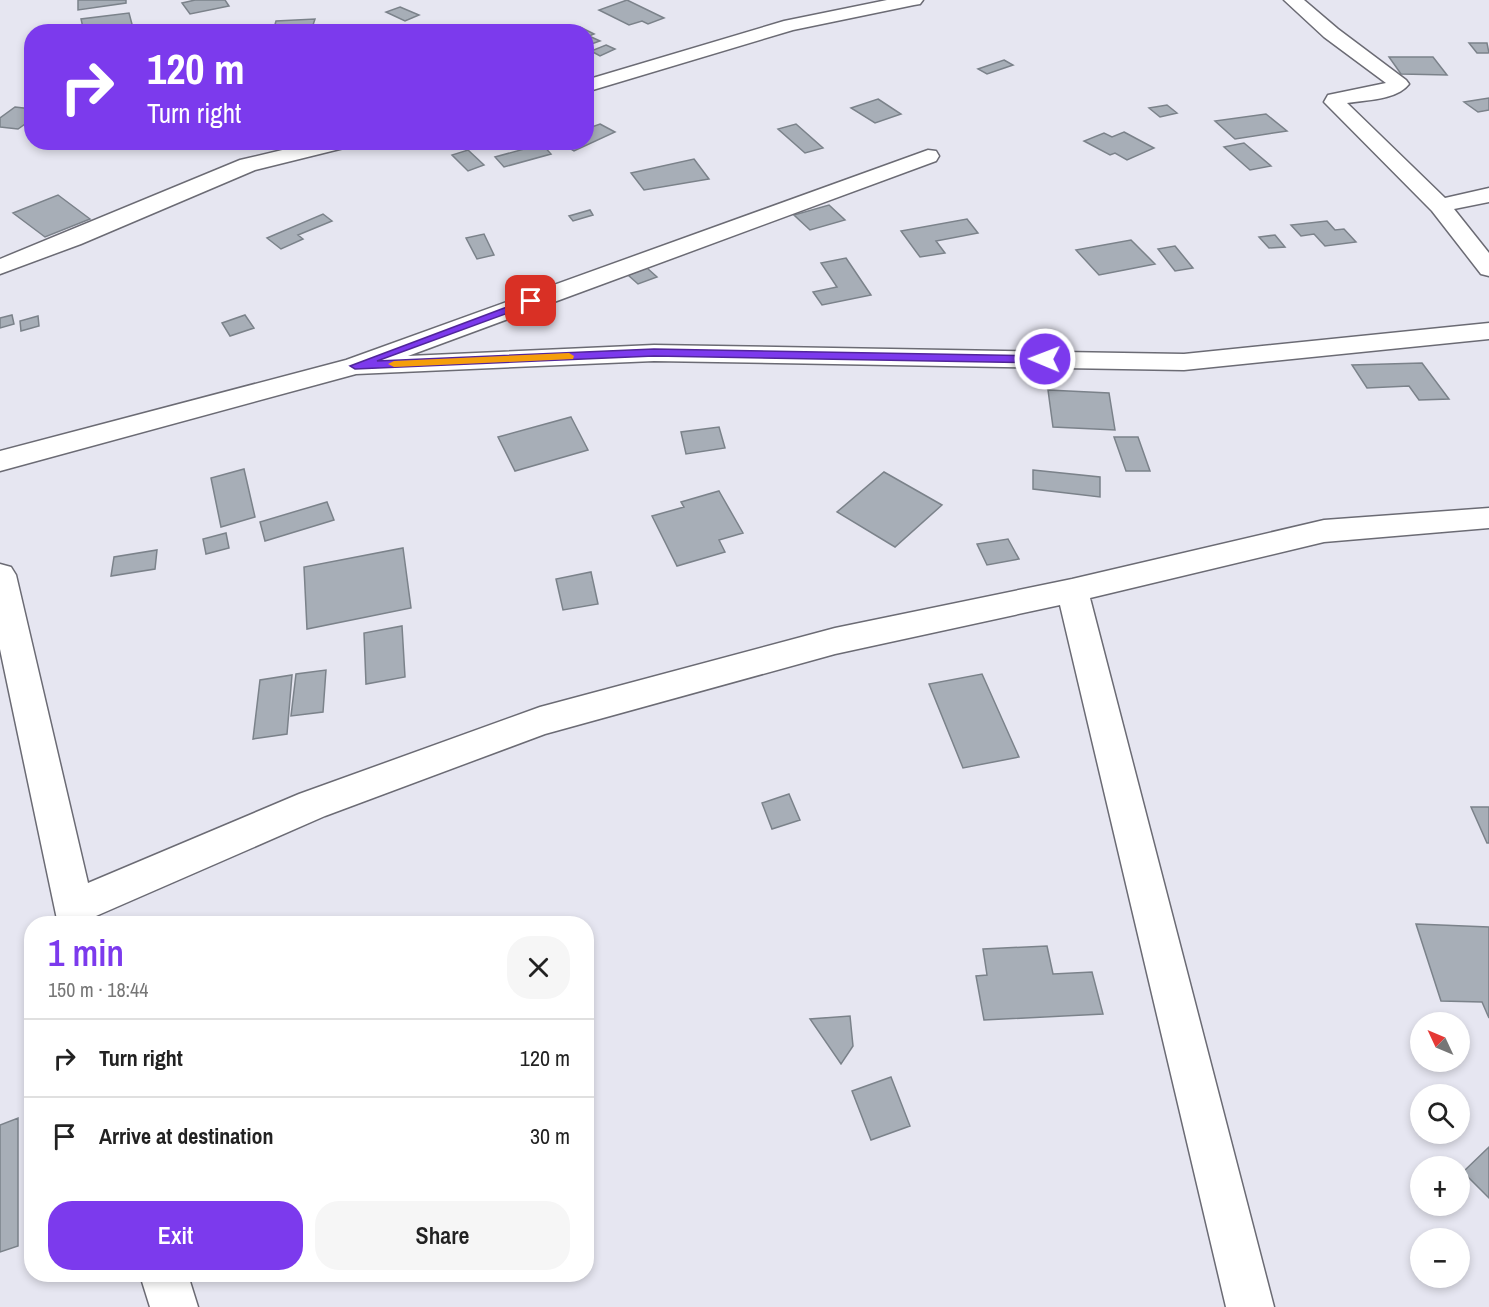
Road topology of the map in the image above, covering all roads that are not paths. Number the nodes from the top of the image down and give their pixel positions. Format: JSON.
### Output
{"nodes":[{"id":1,"x":914,"y":0,"type":"edge"},
{"id":2,"x":1293,"y":0,"type":"edge"},
{"id":3,"x":594,"y":84,"type":"edge"},
{"id":4,"x":272,"y":150,"type":"edge"},
{"id":5,"x":311,"y":150,"type":"edge"},
{"id":6,"x":928,"y":156,"type":"dead end"},
{"id":7,"x":248,"y":165,"type":"junction"},
{"id":8,"x":1489,"y":195,"type":"edge"},
{"id":9,"x":1440,"y":206,"type":"junction"},
{"id":10,"x":0,"y":267,"type":"edge"},
{"id":11,"x":1489,"y":269,"type":"edge"},
{"id":12,"x":1489,"y":331,"type":"edge"},
{"id":13,"x":355,"y":366,"type":"junction"},
{"id":14,"x":0,"y":461,"type":"edge"},
{"id":15,"x":1489,"y":518,"type":"edge"},
{"id":16,"x":0,"y":575,"type":"edge"},
{"id":17,"x":1072,"y":591,"type":"junction"},
{"id":18,"x":77,"y":916,"type":"edge"},
{"id":19,"x":1250,"y":1307,"type":"edge"}],
"edges":[{"from":1,"to":3,"type":"street"},
{"from":2,"to":9,"type":"street"},
{"from":4,"to":7,"type":"street"},
{"from":5,"to":7,"type":"street"},
{"from":6,"to":13,"type":"street"},
{"from":7,"to":10,"type":"street"},
{"from":8,"to":9,"type":"street"},
{"from":9,"to":11,"type":"street"},
{"from":12,"to":13,"type":"street"},
{"from":13,"to":14,"type":"street"},
{"from":15,"to":17,"type":"street"},
{"from":16,"to":18,"type":"street"},
{"from":17,"to":18,"type":"street"},
{"from":17,"to":19,"type":"street"}]}
